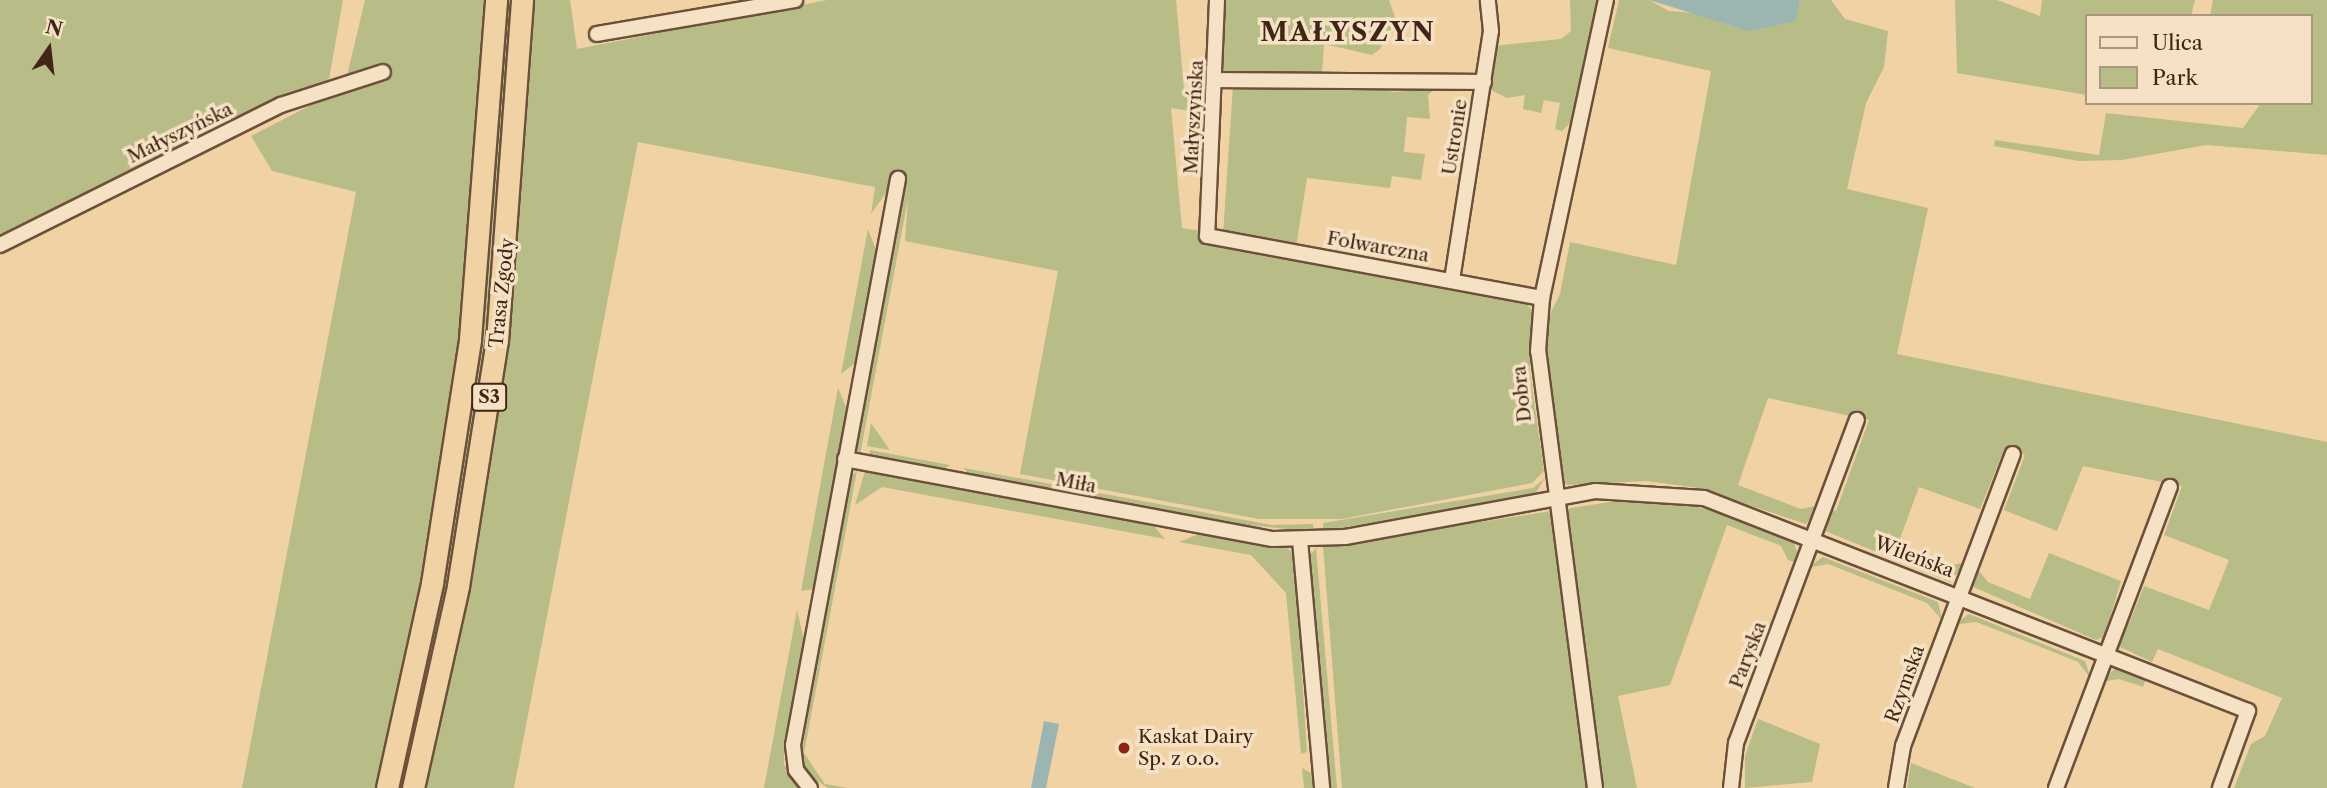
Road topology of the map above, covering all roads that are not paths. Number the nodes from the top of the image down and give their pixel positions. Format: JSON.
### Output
{"nodes":[{"id":1,"x":496,"y":0,"type":"edge"},
{"id":2,"x":522,"y":0,"type":"edge"},
{"id":3,"x":795,"y":0,"type":"edge"},
{"id":4,"x":1217,"y":0,"type":"edge"},
{"id":5,"x":1488,"y":0,"type":"edge"},
{"id":6,"x":1606,"y":0,"type":"edge"},
{"id":7,"x":597,"y":34,"type":"dead end"},
{"id":8,"x":383,"y":72,"type":"dead end"},
{"id":9,"x":1216,"y":80,"type":"junction"},
{"id":10,"x":1484,"y":82,"type":"junction"},
{"id":11,"x":898,"y":179,"type":"dead end"},
{"id":12,"x":1207,"y":236,"type":"joint"},
{"id":13,"x":0,"y":245,"type":"edge"},
{"id":14,"x":1452,"y":279,"type":"junction"},
{"id":15,"x":1542,"y":298,"type":"junction"},
{"id":16,"x":1857,"y":420,"type":"dead end"},
{"id":17,"x":2013,"y":454,"type":"dead end"},
{"id":18,"x":845,"y":459,"type":"junction"},
{"id":19,"x":2170,"y":487,"type":"dead end"},
{"id":20,"x":1555,"y":498,"type":"junction"},
{"id":21,"x":1813,"y":538,"type":"junction"},
{"id":22,"x":1300,"y":540,"type":"junction"},
{"id":23,"x":1958,"y":595,"type":"junction"},
{"id":24,"x":2106,"y":653,"type":"junction"},
{"id":25,"x":387,"y":788,"type":"edge"},
{"id":26,"x":413,"y":788,"type":"edge"},
{"id":27,"x":810,"y":788,"type":"edge"},
{"id":28,"x":1322,"y":788,"type":"edge"},
{"id":29,"x":1595,"y":788,"type":"edge"},
{"id":30,"x":1731,"y":788,"type":"edge"},
{"id":31,"x":1896,"y":788,"type":"edge"},
{"id":32,"x":2056,"y":788,"type":"edge"},
{"id":33,"x":2220,"y":788,"type":"edge"}],
"edges":[{"from":1,"to":25,"type":"highway","name":"Trasa Zgody","number":"S3"},
{"from":2,"to":26,"type":"highway","name":"Trasa Zgody","number":"S3"},
{"from":3,"to":7,"type":"street"},
{"from":4,"to":9,"type":"street","name":"Małyszyńska"},
{"from":5,"to":10,"type":"street","name":"Ustronie"},
{"from":6,"to":15,"type":"street","name":"Dobra"},
{"from":8,"to":13,"type":"street","name":"Małyszyńska"},
{"from":9,"to":10,"type":"street"},
{"from":9,"to":12,"type":"street","name":"Małyszyńska"},
{"from":10,"to":14,"type":"street","name":"Ustronie"},
{"from":11,"to":18,"type":"street"},
{"from":12,"to":14,"type":"street","name":"Folwarczna"},
{"from":14,"to":15,"type":"street","name":"Folwarczna"},
{"from":15,"to":20,"type":"street","name":"Dobra"},
{"from":16,"to":21,"type":"street","name":"Paryska"},
{"from":17,"to":23,"type":"street","name":"Rzymska"},
{"from":18,"to":22,"type":"street","name":"Miła"},
{"from":18,"to":27,"type":"street"},
{"from":19,"to":24,"type":"street"},
{"from":20,"to":21,"type":"street","name":"Wileńska"},
{"from":20,"to":22,"type":"street","name":"Miła"},
{"from":20,"to":29,"type":"street","name":"Dobra"},
{"from":21,"to":23,"type":"street","name":"Wileńska"},
{"from":21,"to":30,"type":"street","name":"Paryska"},
{"from":22,"to":28,"type":"street"},
{"from":23,"to":24,"type":"street","name":"Wileńska"},
{"from":23,"to":31,"type":"street","name":"Rzymska"},
{"from":24,"to":32,"type":"street"},
{"from":24,"to":33,"type":"street","name":"Wileńska"}]}
